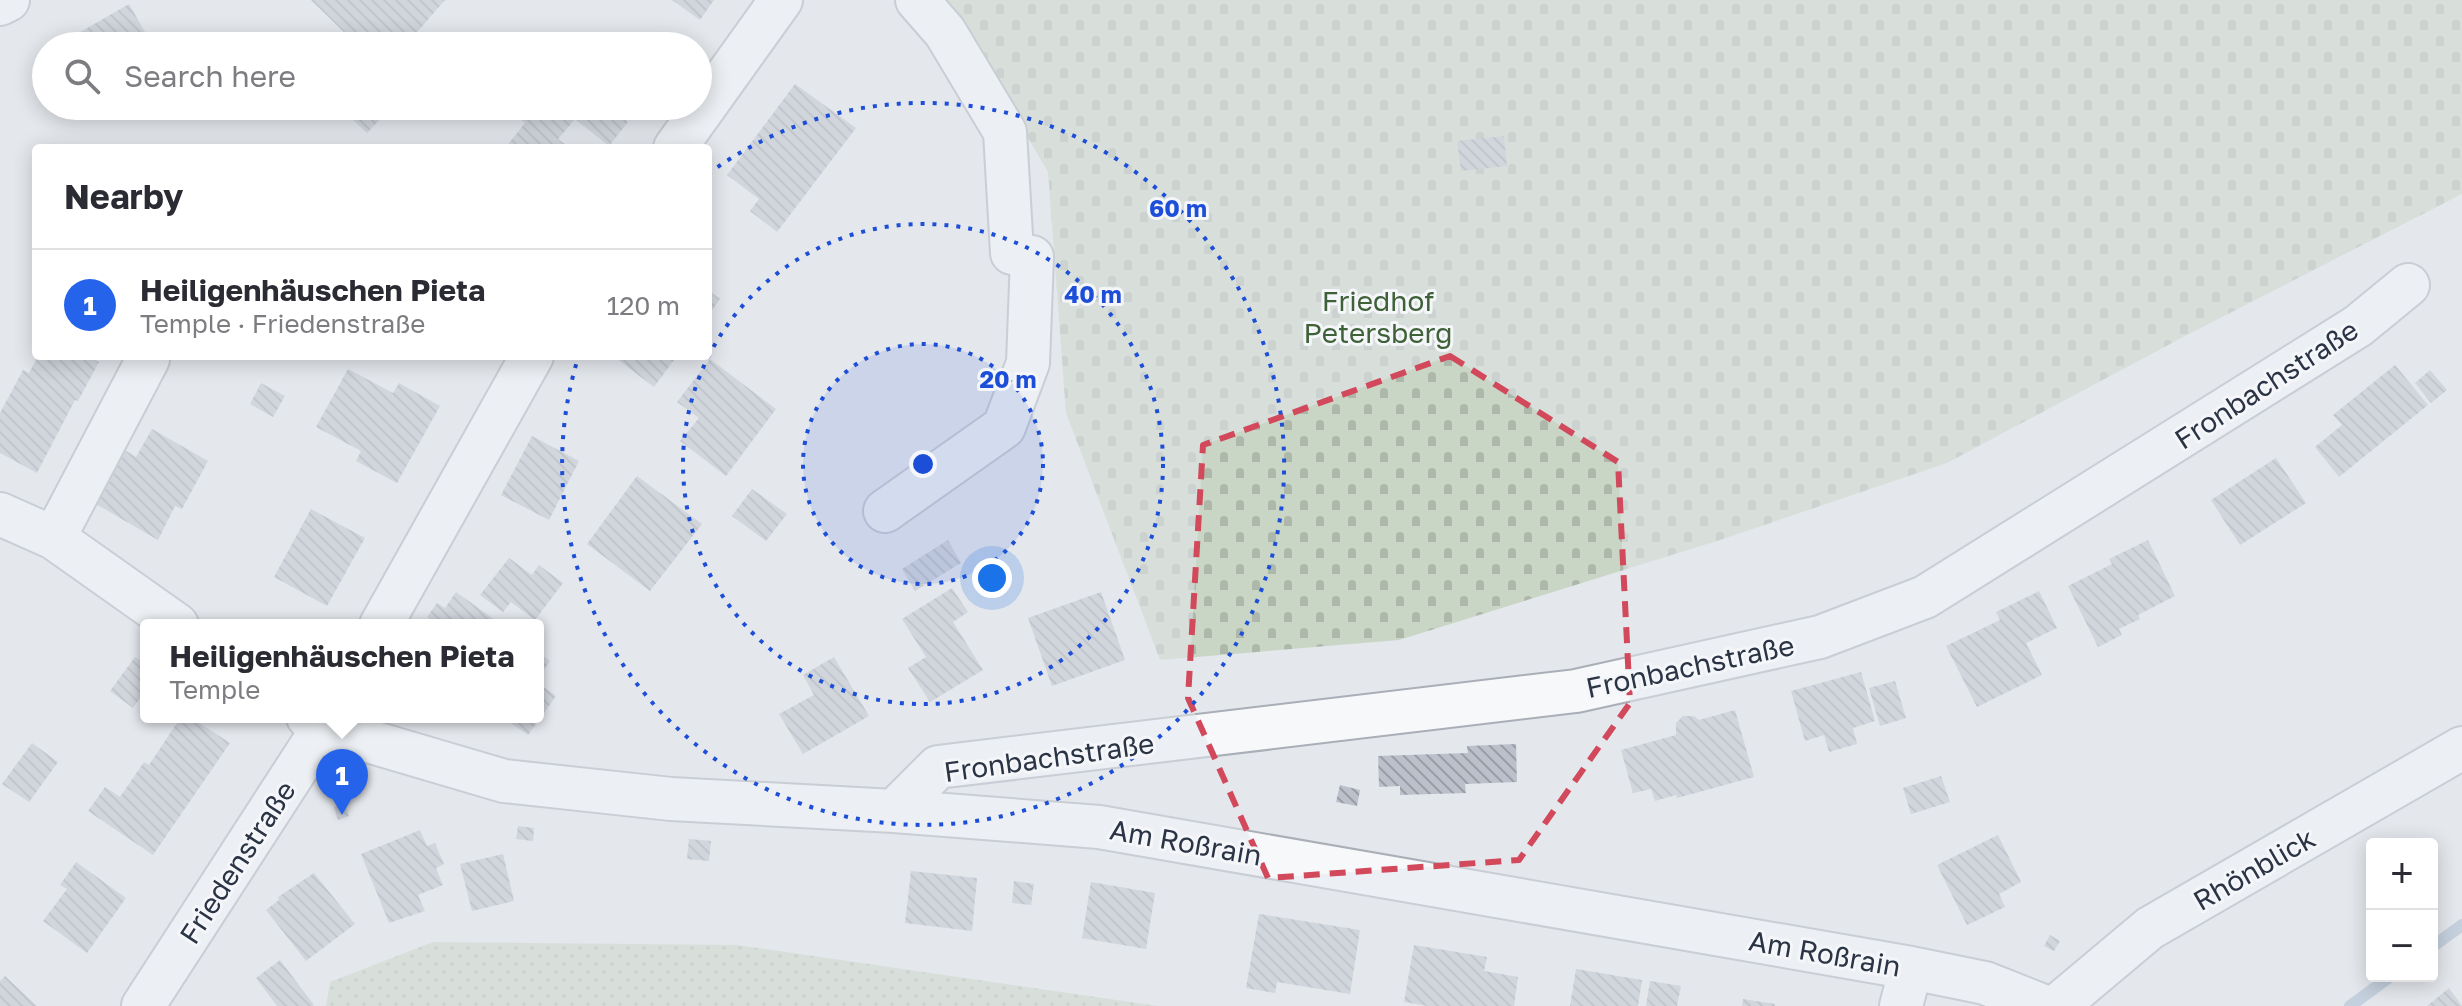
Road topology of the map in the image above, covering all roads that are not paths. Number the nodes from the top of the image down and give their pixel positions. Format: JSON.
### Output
{"nodes":[{"id":1,"x":8,"y":0,"type":"edge"},
{"id":2,"x":781,"y":0,"type":"edge"},
{"id":3,"x":917,"y":0,"type":"edge"},
{"id":4,"x":0,"y":4,"type":"edge"},
{"id":5,"x":712,"y":96,"type":"edge"},
{"id":6,"x":695,"y":120,"type":"edge"},
{"id":7,"x":678,"y":144,"type":"edge"},
{"id":8,"x":2408,"y":285,"type":"dead end"},
{"id":9,"x":147,"y":360,"type":"edge"},
{"id":10,"x":530,"y":360,"type":"edge"},
{"id":11,"x":885,"y":511,"type":"dead end"},
{"id":12,"x":0,"y":514,"type":"edge"},
{"id":13,"x":54,"y":538,"type":"junction"},
{"id":14,"x":169,"y":619,"type":"edge"},
{"id":15,"x":384,"y":619,"type":"edge"},
{"id":16,"x":319,"y":723,"type":"edge"},
{"id":17,"x":326,"y":723,"type":"edge"},
{"id":18,"x":2462,"y":748,"type":"edge"},
{"id":19,"x":894,"y":811,"type":"junction"},
{"id":20,"x":1906,"y":987,"type":"edge"},
{"id":21,"x":143,"y":1006,"type":"edge"},
{"id":22,"x":2043,"y":1006,"type":"edge"},
{"id":23,"x":2057,"y":1006,"type":"edge"}],
"edges":[{"from":1,"to":4,"type":"street"},
{"from":2,"to":5,"type":"street"},
{"from":3,"to":11,"type":"street"},
{"from":6,"to":7,"type":"street"},
{"from":8,"to":19,"type":"street","name":"Fronbachstraße"},
{"from":9,"to":13,"type":"street"},
{"from":10,"to":15,"type":"street"},
{"from":12,"to":13,"type":"street"},
{"from":13,"to":14,"type":"street"},
{"from":16,"to":21,"type":"street","name":"Friedenstraße"},
{"from":17,"to":19,"type":"street","name":"Am Roßrain"},
{"from":18,"to":23,"type":"street","name":"Rhönblick"},
{"from":19,"to":20,"type":"street","name":"Am Roßrain"},
{"from":20,"to":22,"type":"street","name":"Am Roßrain"}]}
